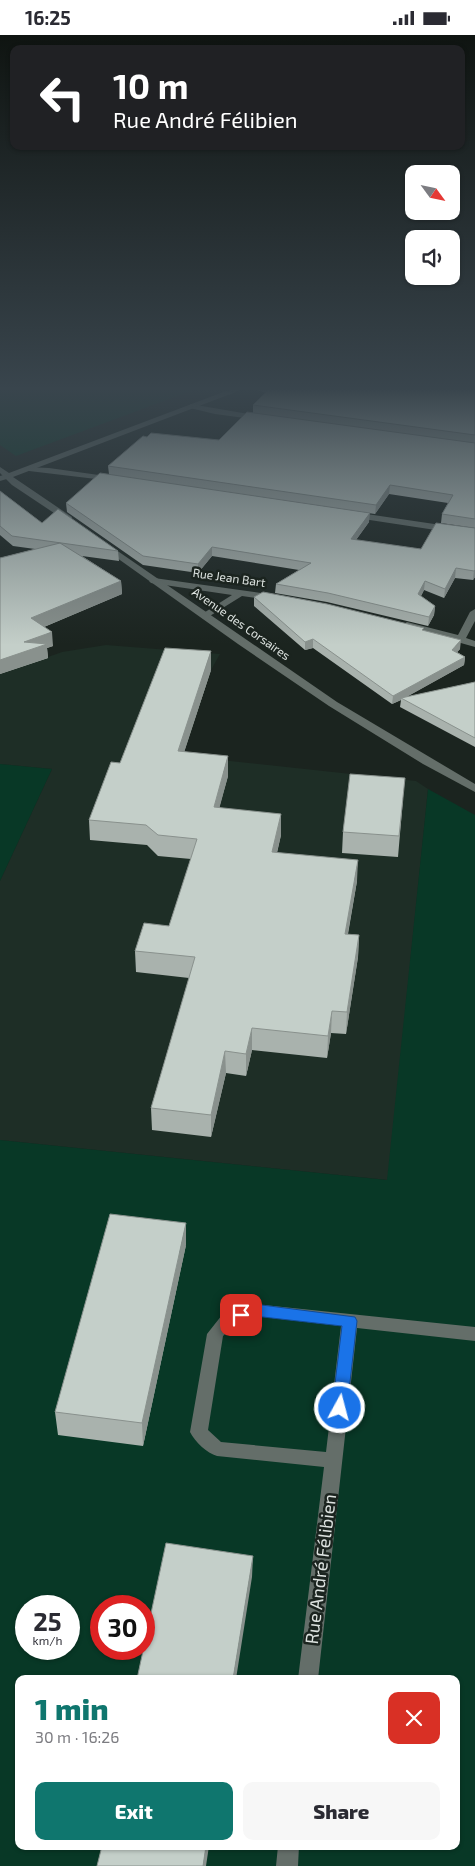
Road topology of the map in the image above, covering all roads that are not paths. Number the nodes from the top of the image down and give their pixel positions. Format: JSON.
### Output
{"nodes":[{"id":1,"x":73,"y":473,"type":"edge"},
{"id":2,"x":4,"y":477,"type":"edge"},
{"id":3,"x":126,"y":481,"type":"edge"},
{"id":4,"x":339,"y":513,"type":"edge"},
{"id":5,"x":74,"y":523,"type":"edge"},
{"id":6,"x":475,"y":533,"type":"edge"},
{"id":7,"x":98,"y":540,"type":"edge"},
{"id":8,"x":154,"y":581,"type":"junction"},
{"id":9,"x":242,"y":592,"type":"junction"},
{"id":10,"x":289,"y":600,"type":"edge"},
{"id":11,"x":205,"y":616,"type":"junction"},
{"id":12,"x":474,"y":616,"type":"edge"},
{"id":13,"x":401,"y":624,"type":"edge"},
{"id":14,"x":460,"y":639,"type":"junction"},
{"id":15,"x":475,"y":645,"type":"edge"},
{"id":16,"x":475,"y":789,"type":"edge"},
{"id":17,"x":350,"y":1321,"type":"junction"},
{"id":18,"x":475,"y":1334,"type":"edge"},
{"id":19,"x":334,"y":1460,"type":"junction"},
{"id":20,"x":308,"y":1675,"type":"edge"},
{"id":21,"x":289,"y":1850,"type":"edge"},
{"id":22,"x":287,"y":1866,"type":"edge"}],
"edges":[{"from":1,"to":3,"type":"street"},
{"from":2,"to":5,"type":"street"},
{"from":4,"to":6,"type":"street"},
{"from":7,"to":8,"type":"street","name":"Avenue des Corsaires"},
{"from":8,"to":9,"type":"street","name":"Rue Jean Bart"},
{"from":8,"to":11,"type":"street","name":"Avenue des Corsaires"},
{"from":9,"to":10,"type":"street","name":"Rue Jean Bart"},
{"from":9,"to":11,"type":"street"},
{"from":11,"to":16,"type":"street","name":"Avenue des Corsaires"},
{"from":12,"to":14,"type":"street"},
{"from":13,"to":14,"type":"street"},
{"from":14,"to":15,"type":"street"},
{"from":17,"to":18,"type":"street"},
{"from":17,"to":19,"type":"street","name":"Rue André Félibien"},
{"from":17,"to":19,"type":"street"},
{"from":19,"to":20,"type":"street","name":"Rue André Félibien"},
{"from":21,"to":22,"type":"street"}]}
